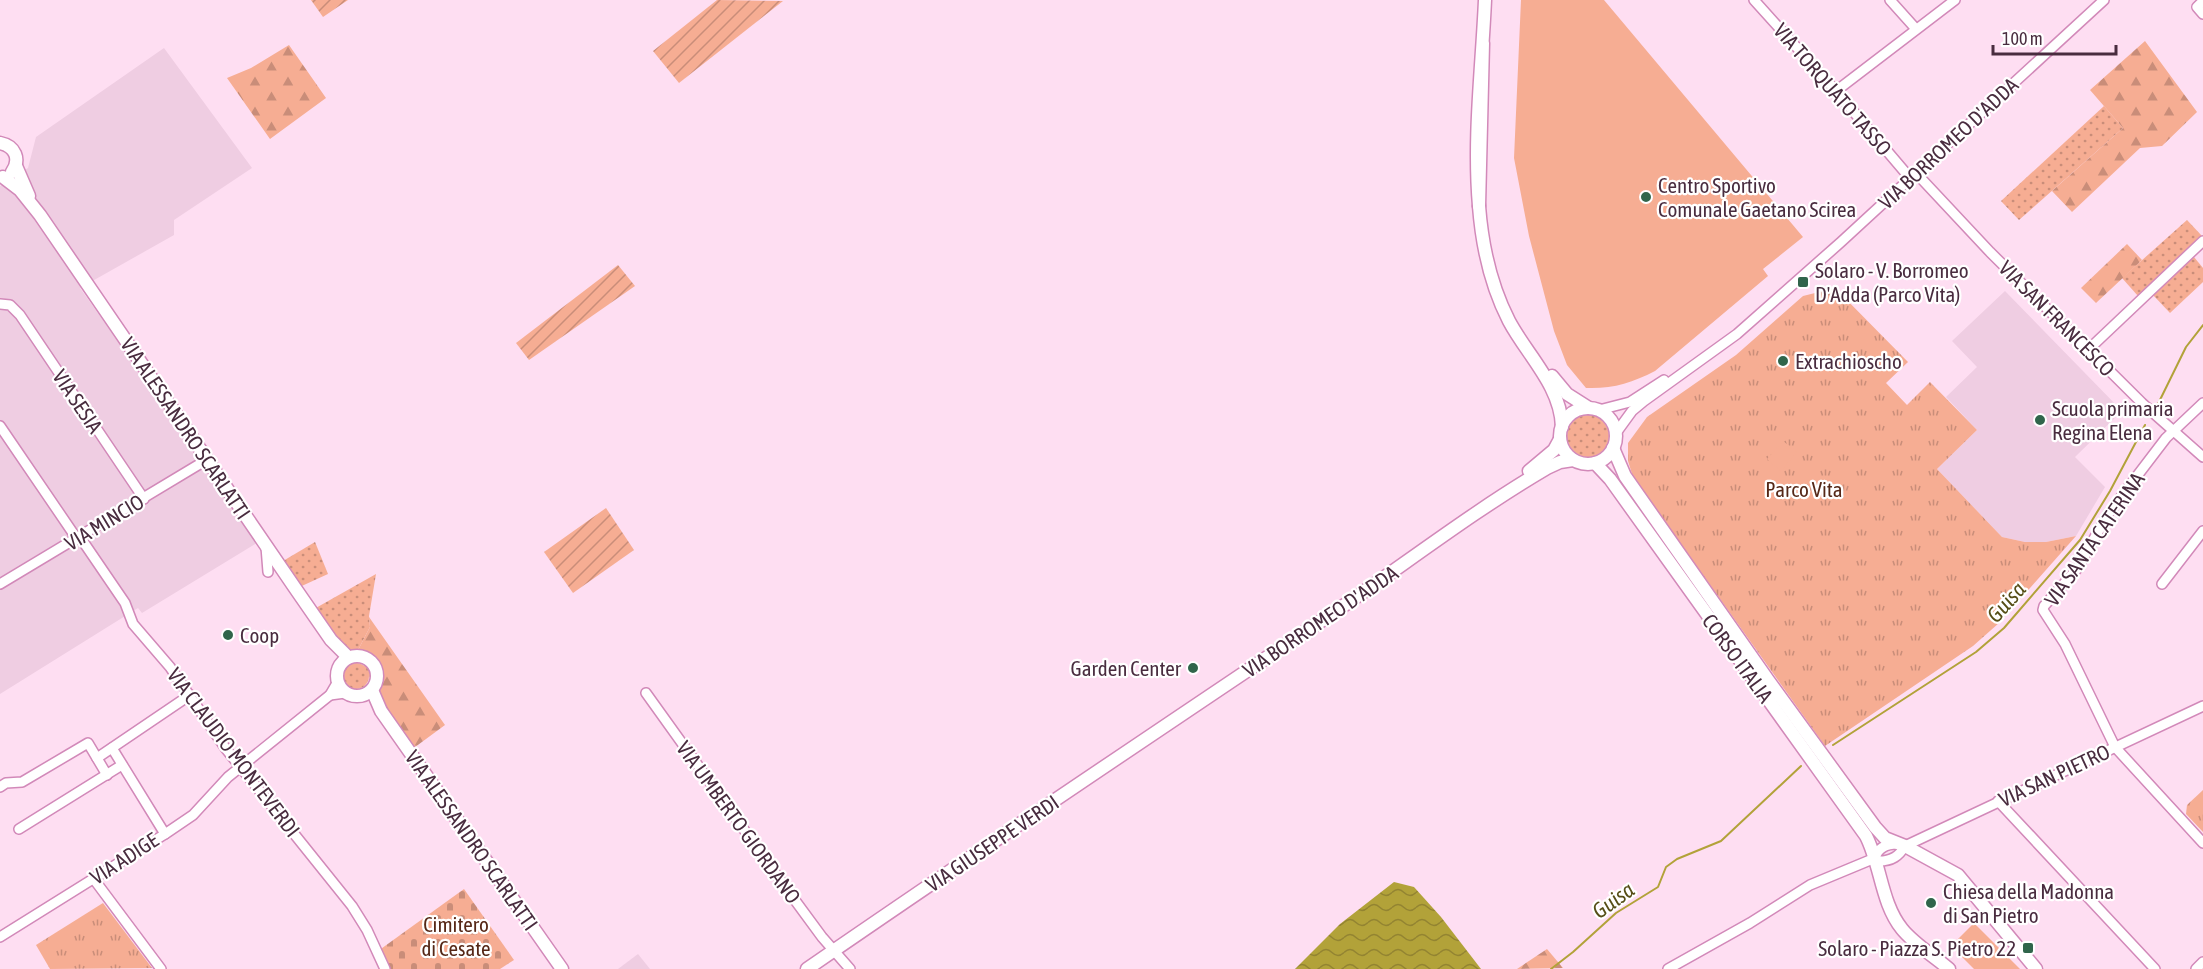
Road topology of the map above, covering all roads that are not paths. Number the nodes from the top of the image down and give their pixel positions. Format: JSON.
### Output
{"nodes":[{"id":1,"x":1485,"y":0,"type":"edge"},
{"id":2,"x":1754,"y":0,"type":"edge"},
{"id":3,"x":1890,"y":0,"type":"edge"},
{"id":4,"x":1955,"y":0,"type":"edge"},
{"id":5,"x":2104,"y":0,"type":"edge"},
{"id":6,"x":2203,"y":0,"type":"edge"},
{"id":7,"x":2203,"y":15,"type":"edge"},
{"id":8,"x":1916,"y":29,"type":"junction"},
{"id":9,"x":1836,"y":91,"type":"junction"},
{"id":10,"x":0,"y":143,"type":"edge"},
{"id":11,"x":16,"y":166,"type":"junction"},
{"id":12,"x":1913,"y":176,"type":"junction"},
{"id":13,"x":2,"y":177,"type":"edge"},
{"id":14,"x":40,"y":215,"type":"junction"},
{"id":15,"x":2203,"y":241,"type":"edge"},
{"id":16,"x":1495,"y":286,"type":"junction"},
{"id":17,"x":5,"y":304,"type":"edge"},
{"id":18,"x":1737,"y":334,"type":"junction"},
{"id":19,"x":2089,"y":350,"type":"junction"},
{"id":20,"x":2203,"y":403,"type":"edge"},
{"id":21,"x":1594,"y":409,"type":"junction"},
{"id":22,"x":0,"y":426,"type":"edge"},
{"id":23,"x":2172,"y":430,"type":"junction"},
{"id":24,"x":1561,"y":433,"type":"junction"},
{"id":25,"x":1616,"y":433,"type":"junction"},
{"id":26,"x":1614,"y":448,"type":"junction"},
{"id":27,"x":2203,"y":457,"type":"edge"},
{"id":28,"x":208,"y":459,"type":"junction"},
{"id":29,"x":1573,"y":459,"type":"junction"},
{"id":30,"x":1595,"y":463,"type":"junction"},
{"id":31,"x":144,"y":499,"type":"junction"},
{"id":32,"x":1462,"y":523,"type":"junction"},
{"id":33,"x":2203,"y":531,"type":"edge"},
{"id":34,"x":79,"y":538,"type":"junction"},
{"id":35,"x":266,"y":545,"type":"junction"},
{"id":36,"x":268,"y":572,"type":"dead end"},
{"id":37,"x":0,"y":584,"type":"edge"},
{"id":38,"x":2163,"y":584,"type":"dead end"},
{"id":39,"x":344,"y":661,"type":"junction"},
{"id":40,"x":341,"y":688,"type":"junction"},
{"id":41,"x":367,"y":693,"type":"junction"},
{"id":42,"x":646,"y":693,"type":"dead end"},
{"id":43,"x":190,"y":695,"type":"junction"},
{"id":44,"x":208,"y":704,"type":"dead end"},
{"id":45,"x":2203,"y":706,"type":"edge"},
{"id":46,"x":199,"y":710,"type":"junction"},
{"id":47,"x":1177,"y":717,"type":"joint"},
{"id":48,"x":2115,"y":747,"type":"junction"},
{"id":49,"x":111,"y":748,"type":"junction"},
{"id":50,"x":97,"y":758,"type":"junction"},
{"id":51,"x":122,"y":765,"type":"junction"},
{"id":52,"x":240,"y":766,"type":"junction"},
{"id":53,"x":107,"y":775,"type":"junction"},
{"id":54,"x":0,"y":787,"type":"edge"},
{"id":55,"x":1998,"y":801,"type":"junction"},
{"id":56,"x":19,"y":829,"type":"dead end"},
{"id":57,"x":165,"y":834,"type":"junction"},
{"id":58,"x":2203,"y":843,"type":"edge"},
{"id":59,"x":1901,"y":845,"type":"junction"},
{"id":60,"x":1875,"y":858,"type":"junction"},
{"id":61,"x":93,"y":878,"type":"junction"},
{"id":62,"x":0,"y":937,"type":"edge"},
{"id":63,"x":835,"y":950,"type":"junction"},
{"id":64,"x":2203,"y":962,"type":"edge"},
{"id":65,"x":161,"y":969,"type":"edge"},
{"id":66,"x":385,"y":969,"type":"edge"},
{"id":67,"x":562,"y":969,"type":"edge"},
{"id":68,"x":807,"y":969,"type":"edge"},
{"id":69,"x":850,"y":969,"type":"edge"},
{"id":70,"x":1668,"y":969,"type":"edge"},
{"id":71,"x":1949,"y":969,"type":"edge"},
{"id":72,"x":2036,"y":969,"type":"edge"},
{"id":73,"x":2155,"y":969,"type":"edge"},
{"id":74,"x":2196,"y":969,"type":"edge"}],
"edges":[{"from":1,"to":16,"type":"street"},
{"from":2,"to":9,"type":"street","name":"VIA TORQUATO TASSO"},
{"from":3,"to":8,"type":"street"},
{"from":4,"to":8,"type":"street"},
{"from":5,"to":12,"type":"street","name":"VIA BORROMEO D'ADDA"},
{"from":6,"to":7,"type":"street"},
{"from":8,"to":9,"type":"street"},
{"from":9,"to":12,"type":"street","name":"VIA TORQUATO TASSO"},
{"from":10,"to":11,"type":"street","name":"VIA ALESSANDRO SCARLATTI"},
{"from":11,"to":13,"type":"street"},
{"from":11,"to":14,"type":"street","name":"VIA ALESSANDRO SCARLATTI"},
{"from":12,"to":18,"type":"street","name":"VIA BORROMEO D'ADDA"},
{"from":12,"to":19,"type":"street","name":"VIA SAN FRANCESCO"},
{"from":13,"to":14,"type":"street","name":"VIA ALESSANDRO SCARLATTI"},
{"from":14,"to":28,"type":"street","name":"VIA ALESSANDRO SCARLATTI"},
{"from":15,"to":19,"type":"street"},
{"from":16,"to":21,"type":"street"},
{"from":16,"to":24,"type":"street"},
{"from":17,"to":31,"type":"street","name":"VIA SESIA"},
{"from":18,"to":21,"type":"street","name":"VIA BORROMEO D'ADDA"},
{"from":18,"to":25,"type":"street","name":"VIA BORROMEO D'ADDA"},
{"from":19,"to":23,"type":"street","name":"VIA SAN FRANCESCO"},
{"from":20,"to":23,"type":"street","name":"VIA SANTA CATERINA"},
{"from":21,"to":24,"type":"street"},
{"from":21,"to":25,"type":"street"},
{"from":22,"to":34,"type":"street","name":"VIA CLAUDIO MONTEVERDI"},
{"from":23,"to":27,"type":"street","name":"VIA SAN FRANCESCO"},
{"from":23,"to":48,"type":"street","name":"VIA SANTA CATERINA"},
{"from":24,"to":29,"type":"street"},
{"from":24,"to":32,"type":"street","name":"VIA BORROMEO D'ADDA"},
{"from":25,"to":26,"type":"street"},
{"from":26,"to":30,"type":"street"},
{"from":26,"to":59,"type":"street","name":"CORSO ITALIA"},
{"from":28,"to":31,"type":"street","name":"VIA MINCIO"},
{"from":28,"to":35,"type":"street","name":"VIA ALESSANDRO SCARLATTI"},
{"from":29,"to":30,"type":"street"},
{"from":29,"to":32,"type":"street","name":"VIA BORROMEO D'ADDA"},
{"from":30,"to":60,"type":"street","name":"CORSO ITALIA"},
{"from":31,"to":34,"type":"street","name":"VIA MINCIO"},
{"from":32,"to":47,"type":"street","name":"VIA BORROMEO D'ADDA"},
{"from":33,"to":38,"type":"street"},
{"from":34,"to":37,"type":"street","name":"VIA MINCIO"},
{"from":34,"to":43,"type":"street","name":"VIA CLAUDIO MONTEVERDI"},
{"from":35,"to":36,"type":"street"},
{"from":35,"to":39,"type":"street","name":"VIA ALESSANDRO SCARLATTI"},
{"from":39,"to":40,"type":"street"},
{"from":39,"to":41,"type":"street"},
{"from":40,"to":41,"type":"street"},
{"from":40,"to":52,"type":"street"},
{"from":41,"to":67,"type":"street","name":"VIA ALESSANDRO SCARLATTI"},
{"from":42,"to":63,"type":"street","name":"VIA UMBERTO GIORDANO"},
{"from":43,"to":46,"type":"street","name":"VIA CLAUDIO MONTEVERDI"},
{"from":43,"to":49,"type":"street"},
{"from":44,"to":46,"type":"street"},
{"from":45,"to":48,"type":"street","name":"VIA SAN PIETRO"},
{"from":46,"to":52,"type":"street","name":"VIA CLAUDIO MONTEVERDI"},
{"from":47,"to":63,"type":"street","name":"VIA GIUSEPPE VERDI"},
{"from":48,"to":55,"type":"street","name":"VIA SAN PIETRO"},
{"from":48,"to":58,"type":"street","name":"VIA SANTA CATERINA"},
{"from":49,"to":50,"type":"street"},
{"from":49,"to":51,"type":"street","name":"VIA ADIGE"},
{"from":50,"to":53,"type":"street"},
{"from":50,"to":54,"type":"street"},
{"from":51,"to":53,"type":"street"},
{"from":51,"to":57,"type":"street","name":"VIA ADIGE"},
{"from":52,"to":57,"type":"street"},
{"from":52,"to":66,"type":"street","name":"VIA CLAUDIO MONTEVERDI"},
{"from":53,"to":56,"type":"street"},
{"from":55,"to":59,"type":"street","name":"VIA SAN PIETRO"},
{"from":55,"to":73,"type":"street"},
{"from":57,"to":61,"type":"street","name":"VIA ADIGE"},
{"from":59,"to":60,"type":"street"},
{"from":59,"to":60,"type":"street"},
{"from":59,"to":72,"type":"street"},
{"from":60,"to":70,"type":"street"},
{"from":60,"to":71,"type":"street","name":"CORSO ITALIA"},
{"from":61,"to":62,"type":"street","name":"VIA ADIGE"},
{"from":61,"to":65,"type":"street"},
{"from":63,"to":68,"type":"street","name":"VIA GIUSEPPE VERDI"},
{"from":63,"to":69,"type":"street","name":"VIA UMBERTO GIORDANO"},
{"from":64,"to":74,"type":"street"}]}
